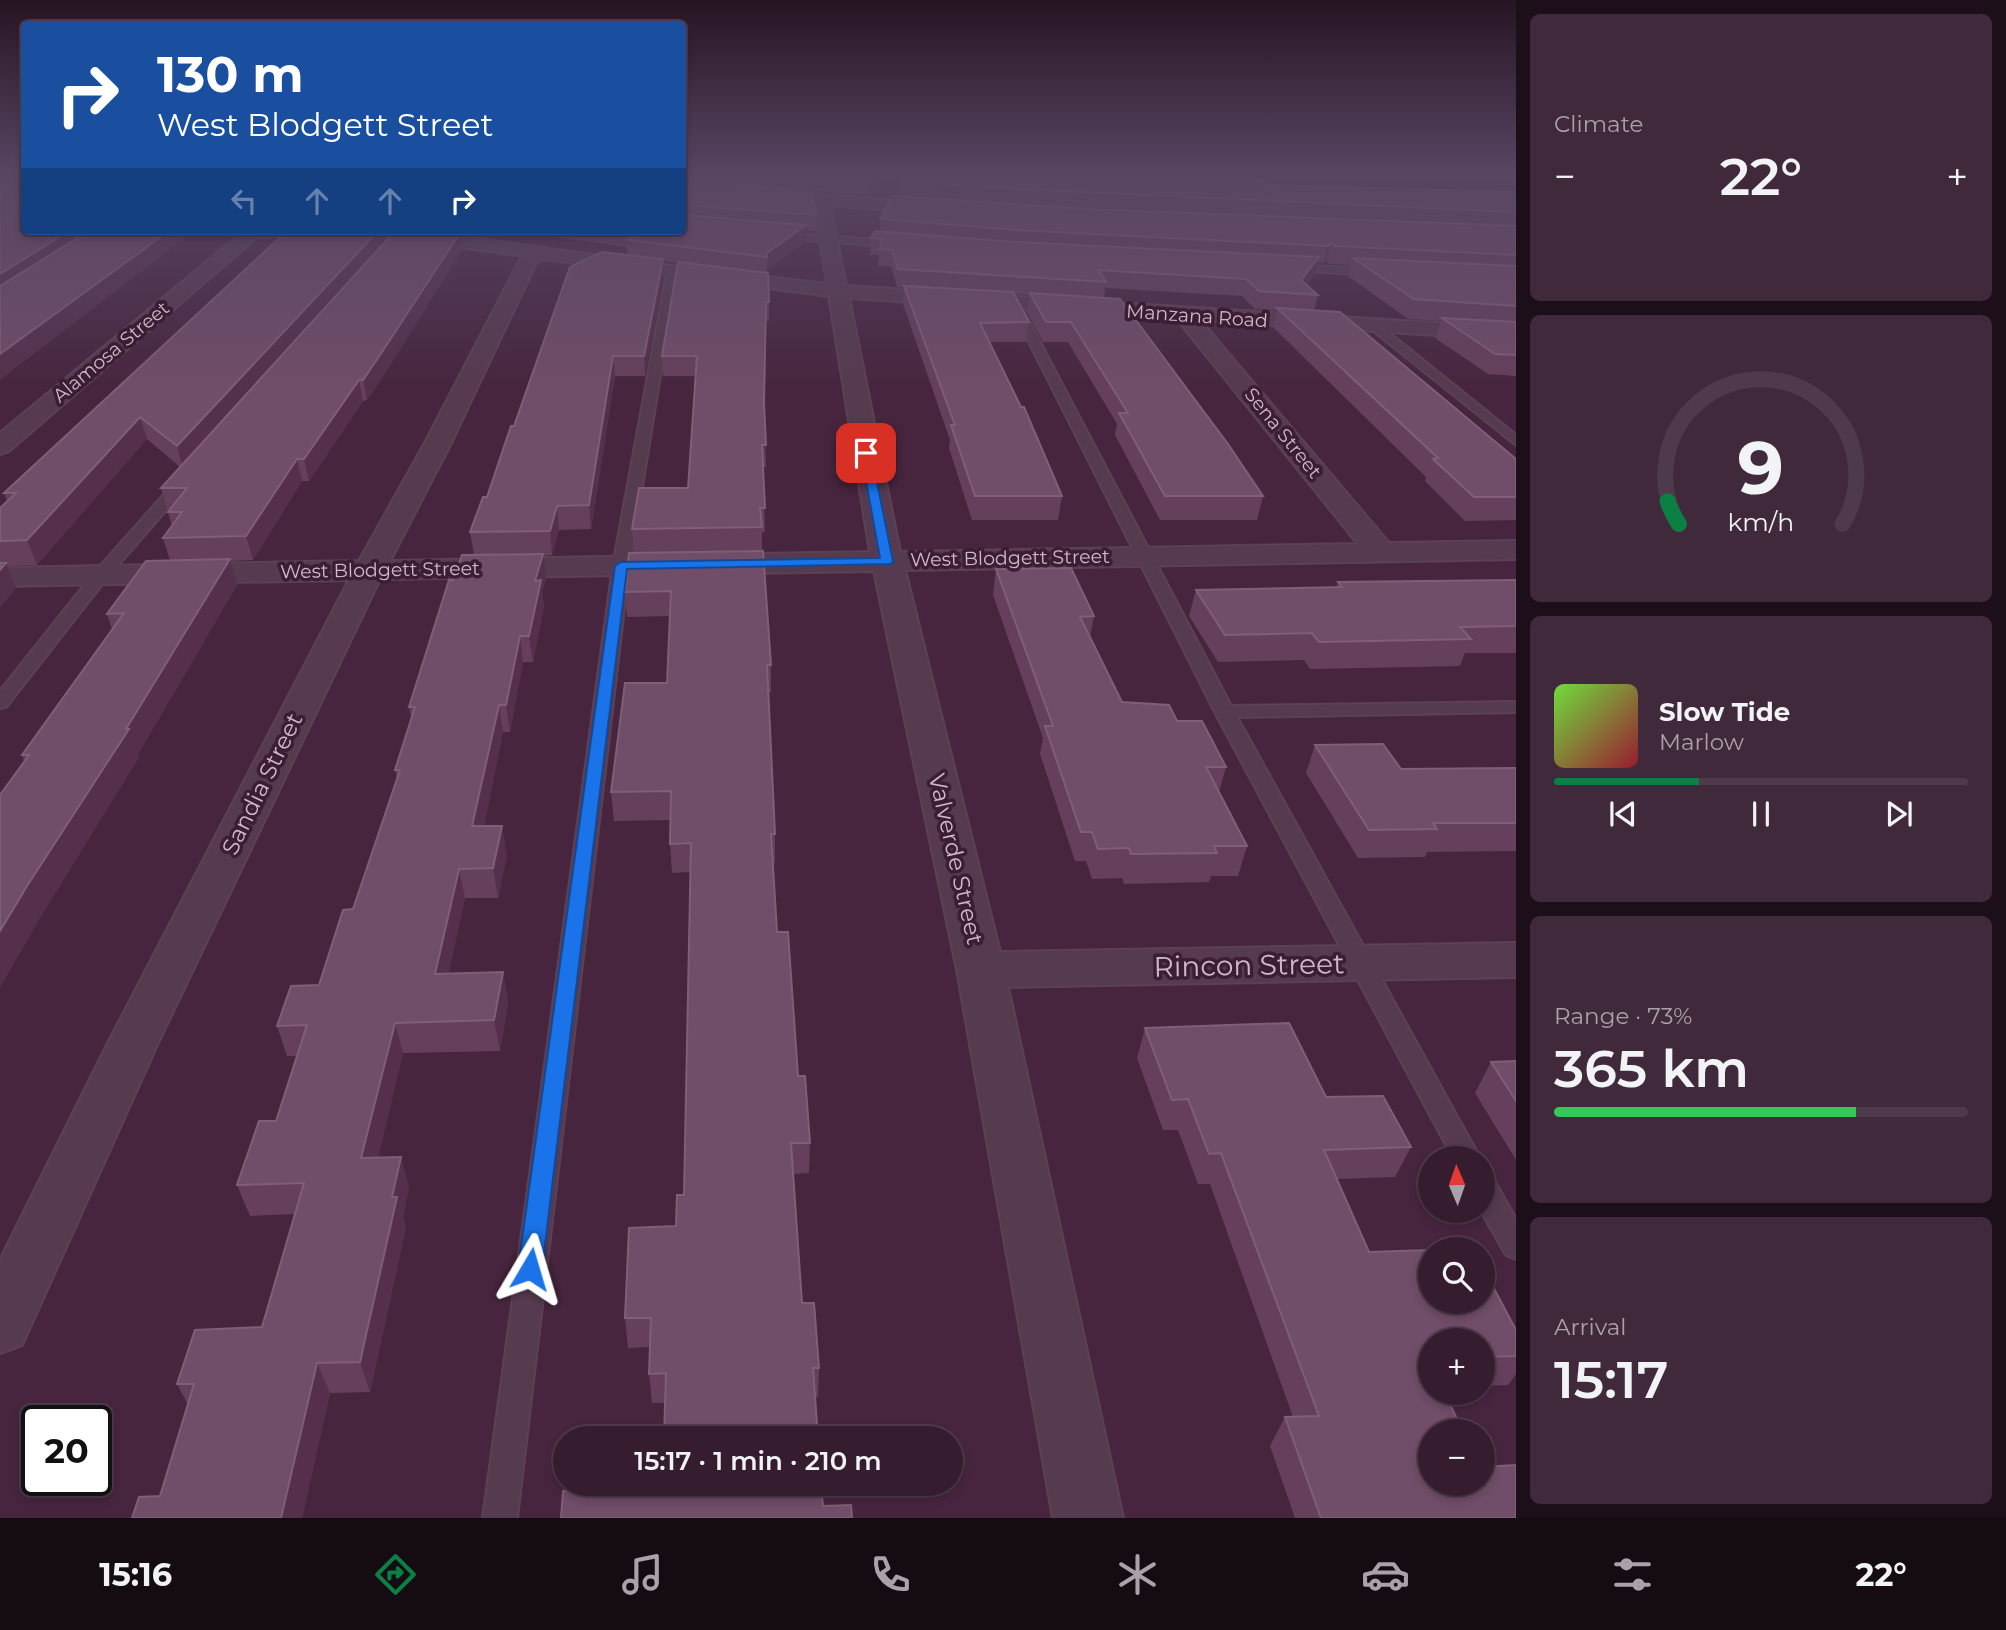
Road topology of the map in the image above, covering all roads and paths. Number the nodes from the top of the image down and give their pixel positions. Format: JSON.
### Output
{"nodes":[{"id":1,"x":236,"y":246,"type":"edge"},
{"id":2,"x":476,"y":246,"type":"edge"},
{"id":3,"x":821,"y":246,"type":"edge"},
{"id":4,"x":539,"y":254,"type":"junction"},
{"id":5,"x":1281,"y":267,"type":"edge"},
{"id":6,"x":672,"y":272,"type":"junction"},
{"id":7,"x":1392,"y":273,"type":"edge"},
{"id":8,"x":835,"y":291,"type":"junction"},
{"id":9,"x":1015,"y":304,"type":"junction"},
{"id":10,"x":1185,"y":315,"type":"junction"},
{"id":11,"x":1374,"y":326,"type":"junction"},
{"id":12,"x":1516,"y":334,"type":"edge"},
{"id":13,"x":1515,"y":440,"type":"edge"},
{"id":14,"x":0,"y":446,"type":"edge"},
{"id":15,"x":192,"y":472,"type":"edge"},
{"id":16,"x":1516,"y":550,"type":"edge"},
{"id":17,"x":1380,"y":552,"type":"junction"},
{"id":18,"x":1144,"y":555,"type":"junction"},
{"id":19,"x":887,"y":561,"type":"junction"},
{"id":20,"x":621,"y":566,"type":"junction"},
{"id":21,"x":369,"y":571,"type":"junction"},
{"id":22,"x":100,"y":576,"type":"junction"},
{"id":23,"x":0,"y":577,"type":"edge"},
{"id":24,"x":0,"y":703,"type":"edge"},
{"id":25,"x":1516,"y":707,"type":"edge"},
{"id":26,"x":1224,"y":712,"type":"junction"},
{"id":27,"x":1516,"y":960,"type":"edge"},
{"id":28,"x":1357,"y":963,"type":"junction"},
{"id":29,"x":981,"y":970,"type":"junction"},
{"id":30,"x":1460,"y":1146,"type":"edge"},
{"id":31,"x":1495,"y":1209,"type":"edge"},
{"id":32,"x":1516,"y":1246,"type":"edge"},
{"id":33,"x":0,"y":1324,"type":"edge"},
{"id":34,"x":500,"y":1518,"type":"edge"},
{"id":35,"x":1088,"y":1518,"type":"edge"}],
"edges":[{"from":1,"to":14,"type":"street","name":"Alamosa Street"},
{"from":2,"to":4,"type":"street","name":"Manzana Road"},
{"from":3,"to":8,"type":"street","name":"Valverde Street"},
{"from":4,"to":6,"type":"street","name":"Manzana Road"},
{"from":4,"to":21,"type":"street","name":"Sandia Street"},
{"from":5,"to":7,"type":"lane"},
{"from":6,"to":8,"type":"street","name":"Manzana Road"},
{"from":6,"to":20,"type":"lane"},
{"from":8,"to":9,"type":"street","name":"Manzana Road"},
{"from":8,"to":19,"type":"street","name":"Valverde Street"},
{"from":9,"to":10,"type":"street","name":"Manzana Road"},
{"from":9,"to":18,"type":"lane"},
{"from":10,"to":11,"type":"street","name":"Manzana Road"},
{"from":10,"to":17,"type":"street","name":"Sena Street"},
{"from":11,"to":12,"type":"street","name":"Manzana Road"},
{"from":11,"to":13,"type":"lane"},
{"from":15,"to":22,"type":"lane"},
{"from":16,"to":17,"type":"street","name":"West Blodgett Street"},
{"from":17,"to":18,"type":"street","name":"West Blodgett Street"},
{"from":18,"to":19,"type":"street","name":"West Blodgett Street"},
{"from":18,"to":26,"type":"lane"},
{"from":19,"to":20,"type":"street","name":"West Blodgett Street"},
{"from":19,"to":29,"type":"street","name":"Valverde Street"},
{"from":20,"to":21,"type":"street","name":"West Blodgett Street"},
{"from":20,"to":34,"type":"lane"},
{"from":21,"to":22,"type":"street","name":"West Blodgett Street"},
{"from":21,"to":33,"type":"street","name":"Sandia Street"},
{"from":22,"to":23,"type":"street","name":"West Blodgett Street"},
{"from":22,"to":24,"type":"lane"},
{"from":25,"to":26,"type":"lane"},
{"from":26,"to":28,"type":"lane"},
{"from":27,"to":28,"type":"street","name":"Rincon Street"},
{"from":28,"to":29,"type":"street","name":"Rincon Street"},
{"from":28,"to":30,"type":"lane"},
{"from":29,"to":35,"type":"street","name":"Valverde Street"},
{"from":31,"to":32,"type":"lane"}]}
